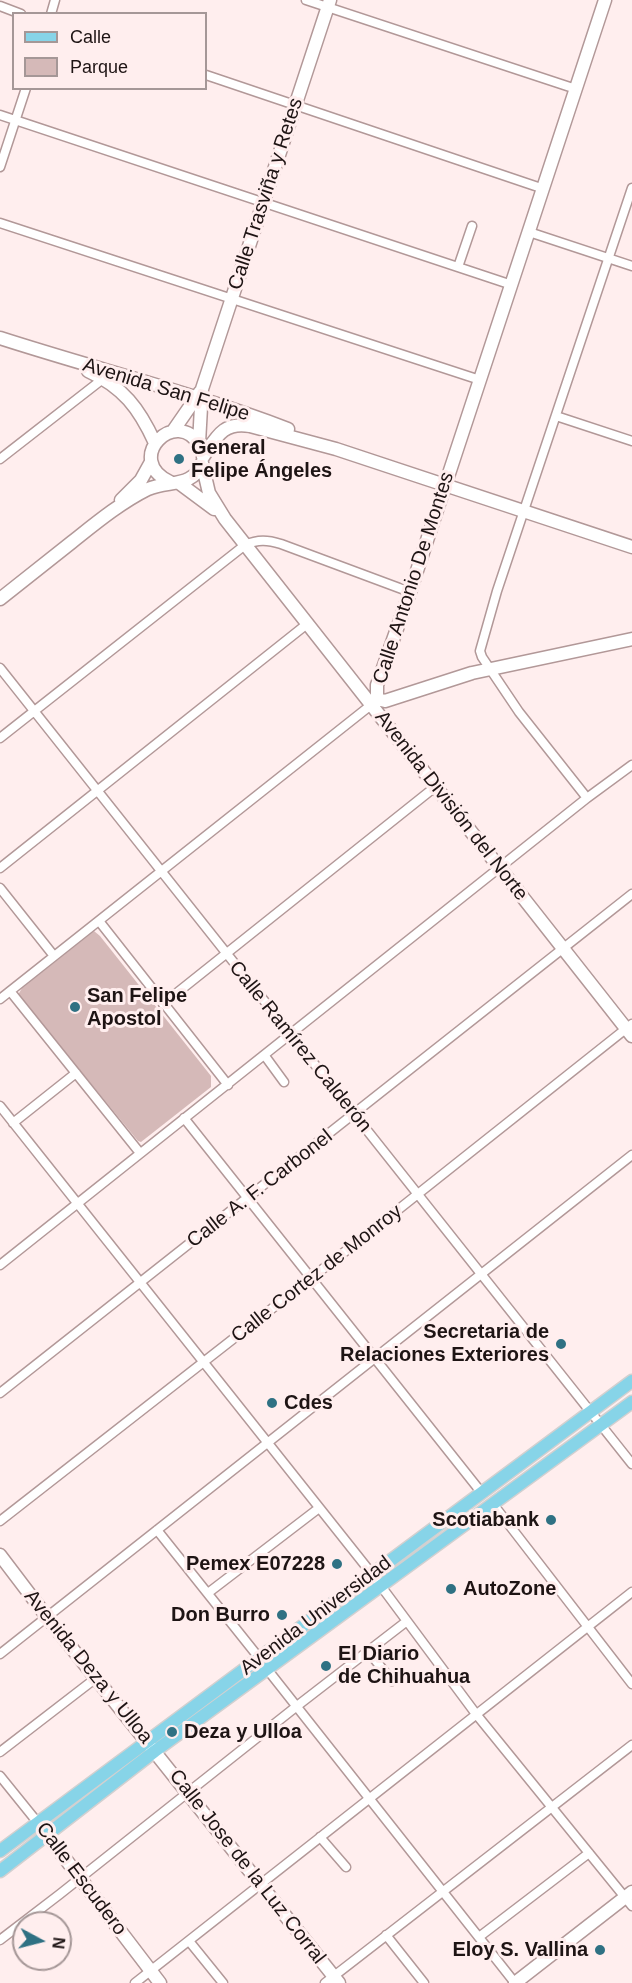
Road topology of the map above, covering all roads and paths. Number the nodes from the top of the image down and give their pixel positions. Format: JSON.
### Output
{"nodes":[{"id":1,"x":306,"y":0,"type":"edge"},
{"id":2,"x":605,"y":0,"type":"edge"},
{"id":3,"x":329,"y":4,"type":"edge"},
{"id":4,"x":0,"y":6,"type":"edge"},
{"id":5,"x":16,"y":12,"type":"edge"},
{"id":6,"x":207,"y":75,"type":"edge"},
{"id":7,"x":576,"y":89,"type":"junction"},
{"id":8,"x":25,"y":90,"type":"edge"},
{"id":9,"x":295,"y":104,"type":"junction"},
{"id":10,"x":0,"y":115,"type":"edge"},
{"id":11,"x":15,"y":120,"type":"junction"},
{"id":12,"x":0,"y":167,"type":"edge"},
{"id":13,"x":632,"y":188,"type":"edge"},
{"id":14,"x":544,"y":189,"type":"junction"},
{"id":15,"x":264,"y":201,"type":"junction"},
{"id":16,"x":0,"y":223,"type":"edge"},
{"id":17,"x":472,"y":226,"type":"dead end"},
{"id":18,"x":529,"y":232,"type":"junction"},
{"id":19,"x":609,"y":258,"type":"junction"},
{"id":20,"x":632,"y":266,"type":"edge"},
{"id":21,"x":458,"y":267,"type":"junction"},
{"id":22,"x":512,"y":285,"type":"junction"},
{"id":23,"x":231,"y":299,"type":"junction"},
{"id":24,"x":0,"y":338,"type":"edge"},
{"id":25,"x":63,"y":358,"type":"junction"},
{"id":26,"x":104,"y":378,"type":"junction"},
{"id":27,"x":480,"y":380,"type":"junction"},
{"id":28,"x":200,"y":396,"type":"junction"},
{"id":29,"x":556,"y":416,"type":"junction"},
{"id":30,"x":173,"y":431,"type":"junction"},
{"id":31,"x":632,"y":441,"type":"edge"},
{"id":32,"x":155,"y":443,"type":"junction"},
{"id":33,"x":198,"y":443,"type":"junction"},
{"id":34,"x":336,"y":449,"type":"junction"},
{"id":35,"x":2,"y":456,"type":"edge"},
{"id":36,"x":202,"y":460,"type":"junction"},
{"id":37,"x":151,"y":462,"type":"junction"},
{"id":38,"x":175,"y":483,"type":"junction"},
{"id":39,"x":444,"y":486,"type":"junction"},
{"id":40,"x":110,"y":512,"type":"junction"},
{"id":41,"x":524,"y":512,"type":"junction"},
{"id":42,"x":225,"y":519,"type":"junction"},
{"id":43,"x":245,"y":545,"type":"junction"},
{"id":44,"x":632,"y":547,"type":"edge"},
{"id":45,"x":410,"y":592,"type":"junction"},
{"id":46,"x":0,"y":599,"type":"edge"},
{"id":47,"x":308,"y":624,"type":"junction"},
{"id":48,"x":632,"y":639,"type":"edge"},
{"id":49,"x":0,"y":668,"type":"edge"},
{"id":50,"x":489,"y":668,"type":"junction"},
{"id":51,"x":374,"y":702,"type":"junction"},
{"id":52,"x":34,"y":710,"type":"junction"},
{"id":53,"x":0,"y":738,"type":"edge"},
{"id":54,"x":632,"y":765,"type":"edge"},
{"id":55,"x":435,"y":787,"type":"junction"},
{"id":56,"x":98,"y":790,"type":"junction"},
{"id":57,"x":587,"y":798,"type":"junction"},
{"id":58,"x":500,"y":867,"type":"junction"},
{"id":59,"x":0,"y":868,"type":"edge"},
{"id":60,"x":162,"y":872,"type":"junction"},
{"id":61,"x":0,"y":888,"type":"edge"},
{"id":62,"x":632,"y":894,"type":"edge"},
{"id":63,"x":99,"y":921,"type":"junction"},
{"id":64,"x":564,"y":949,"type":"junction"},
{"id":65,"x":227,"y":954,"type":"junction"},
{"id":66,"x":54,"y":956,"type":"junction"},
{"id":67,"x":10,"y":991,"type":"junction"},
{"id":68,"x":0,"y":999,"type":"edge"},
{"id":69,"x":164,"y":1004,"type":"junction"},
{"id":70,"x":630,"y":1030,"type":"edge"},
{"id":71,"x":291,"y":1035,"type":"junction"},
{"id":72,"x":265,"y":1056,"type":"junction"},
{"id":73,"x":76,"y":1073,"type":"junction"},
{"id":74,"x":284,"y":1082,"type":"dead end"},
{"id":75,"x":228,"y":1085,"type":"junction"},
{"id":76,"x":0,"y":1106,"type":"edge"},
{"id":77,"x":355,"y":1114,"type":"junction"},
{"id":78,"x":184,"y":1119,"type":"junction"},
{"id":79,"x":13,"y":1123,"type":"junction"},
{"id":80,"x":140,"y":1154,"type":"junction"},
{"id":81,"x":632,"y":1155,"type":"edge"},
{"id":82,"x":417,"y":1195,"type":"junction"},
{"id":83,"x":247,"y":1198,"type":"junction"},
{"id":84,"x":78,"y":1205,"type":"junction"},
{"id":85,"x":0,"y":1265,"type":"edge"},
{"id":86,"x":482,"y":1273,"type":"junction"},
{"id":87,"x":311,"y":1279,"type":"junction"},
{"id":88,"x":140,"y":1283,"type":"junction"},
{"id":89,"x":375,"y":1358,"type":"junction"},
{"id":90,"x":204,"y":1363,"type":"junction"},
{"id":91,"x":632,"y":1381,"type":"edge"},
{"id":92,"x":0,"y":1393,"type":"edge"},
{"id":93,"x":632,"y":1402,"type":"edge"},
{"id":94,"x":592,"y":1411,"type":"junction"},
{"id":95,"x":603,"y":1425,"type":"junction"},
{"id":96,"x":267,"y":1443,"type":"junction"},
{"id":97,"x":632,"y":1464,"type":"edge"},
{"id":98,"x":481,"y":1492,"type":"junction"},
{"id":99,"x":493,"y":1504,"type":"junction"},
{"id":100,"x":319,"y":1508,"type":"junction"},
{"id":101,"x":0,"y":1521,"type":"edge"},
{"id":102,"x":157,"y":1530,"type":"junction"},
{"id":103,"x":0,"y":1555,"type":"edge"},
{"id":104,"x":372,"y":1574,"type":"junction"},
{"id":105,"x":380,"y":1586,"type":"junction"},
{"id":106,"x":632,"y":1592,"type":"edge"},
{"id":107,"x":208,"y":1593,"type":"junction"},
{"id":108,"x":47,"y":1617,"type":"junction"},
{"id":109,"x":408,"y":1621,"type":"junction"},
{"id":110,"x":587,"y":1627,"type":"junction"},
{"id":111,"x":368,"y":1651,"type":"junction"},
{"id":112,"x":0,"y":1654,"type":"edge"},
{"id":113,"x":264,"y":1664,"type":"junction"},
{"id":114,"x":96,"y":1678,"type":"junction"},
{"id":115,"x":392,"y":1681,"type":"dead end"},
{"id":116,"x":632,"y":1684,"type":"edge"},
{"id":117,"x":297,"y":1706,"type":"junction"},
{"id":118,"x":476,"y":1714,"type":"junction"},
{"id":119,"x":632,"y":1745,"type":"edge"},
{"id":120,"x":151,"y":1746,"type":"junction"},
{"id":121,"x":0,"y":1752,"type":"edge"},
{"id":122,"x":0,"y":1776,"type":"edge"},
{"id":123,"x":186,"y":1792,"type":"junction"},
{"id":124,"x":369,"y":1799,"type":"junction"},
{"id":125,"x":550,"y":1807,"type":"junction"},
{"id":126,"x":38,"y":1823,"type":"junction"},
{"id":127,"x":47,"y":1835,"type":"junction"},
{"id":128,"x":320,"y":1836,"type":"junction"},
{"id":129,"x":0,"y":1851,"type":"edge"},
{"id":130,"x":589,"y":1853,"type":"junction"},
{"id":131,"x":346,"y":1868,"type":"dead end"},
{"id":132,"x":0,"y":1870,"type":"edge"},
{"id":133,"x":79,"y":1878,"type":"junction"},
{"id":134,"x":259,"y":1884,"type":"junction"},
{"id":135,"x":443,"y":1891,"type":"junction"},
{"id":136,"x":630,"y":1898,"type":"edge"},
{"id":137,"x":44,"y":1911,"type":"edge"},
{"id":138,"x":386,"y":1935,"type":"junction"},
{"id":139,"x":479,"y":1938,"type":"junction"},
{"id":140,"x":189,"y":1941,"type":"junction"},
{"id":141,"x":151,"y":1971,"type":"junction"},
{"id":142,"x":332,"y":1981,"type":"edge"},
{"id":143,"x":135,"y":1983,"type":"edge"},
{"id":144,"x":160,"y":1983,"type":"edge"},
{"id":145,"x":223,"y":1983,"type":"edge"},
{"id":146,"x":424,"y":1983,"type":"edge"},
{"id":147,"x":515,"y":1983,"type":"edge"}],
"edges":[{"from":1,"to":3,"type":"street"},
{"from":2,"to":7,"type":"main road","name":"Calle Antonio De Montes"},
{"from":3,"to":7,"type":"street"},
{"from":3,"to":9,"type":"main road","name":"Calle Trasviña y Retes"},
{"from":4,"to":5,"type":"street"},
{"from":6,"to":9,"type":"street"},
{"from":7,"to":14,"type":"main road","name":"Calle Antonio De Montes"},
{"from":8,"to":11,"type":"street"},
{"from":9,"to":14,"type":"street"},
{"from":9,"to":15,"type":"main road","name":"Calle Trasviña y Retes"},
{"from":10,"to":11,"type":"street"},
{"from":11,"to":12,"type":"street"},
{"from":11,"to":15,"type":"street"},
{"from":13,"to":19,"type":"street"},
{"from":14,"to":18,"type":"main road","name":"Calle Antonio De Montes"},
{"from":15,"to":21,"type":"street"},
{"from":15,"to":23,"type":"main road","name":"Calle Trasviña y Retes"},
{"from":16,"to":23,"type":"street"},
{"from":17,"to":21,"type":"street"},
{"from":18,"to":19,"type":"street"},
{"from":18,"to":22,"type":"main road","name":"Calle Antonio De Montes"},
{"from":19,"to":20,"type":"street"},
{"from":19,"to":29,"type":"street"},
{"from":21,"to":22,"type":"street"},
{"from":22,"to":27,"type":"main road","name":"Calle Antonio De Montes"},
{"from":23,"to":27,"type":"street"},
{"from":23,"to":28,"type":"main road","name":"Calle Trasviña y Retes"},
{"from":24,"to":25,"type":"main road","name":"Avenida San Felipe"},
{"from":25,"to":26,"type":"main road","name":"Avenida San Felipe"},
{"from":25,"to":28,"type":"main road","name":"Avenida San Felipe"},
{"from":26,"to":32,"type":"main road","name":"Avenida San Felipe"},
{"from":26,"to":35,"type":"street"},
{"from":27,"to":39,"type":"main road","name":"Calle Antonio De Montes"},
{"from":28,"to":30,"type":"main road","name":"Calle Trasviña y Retes"},
{"from":28,"to":33,"type":"main road","name":"Calle Trasviña y Retes"},
{"from":28,"to":34,"type":"main road","name":"Avenida San Felipe"},
{"from":29,"to":31,"type":"street"},
{"from":29,"to":41,"type":"street"},
{"from":30,"to":32,"type":"main road"},
{"from":30,"to":33,"type":"main road"},
{"from":32,"to":37,"type":"main road"},
{"from":33,"to":36,"type":"main road"},
{"from":34,"to":36,"type":"main road","name":"Avenida San Felipe"},
{"from":34,"to":39,"type":"main road","name":"Avenida San Felipe"},
{"from":36,"to":38,"type":"main road"},
{"from":36,"to":42,"type":"main road","name":"Avenida División del Norte"},
{"from":37,"to":38,"type":"main road"},
{"from":37,"to":40,"type":"main road"},
{"from":38,"to":40,"type":"main road"},
{"from":38,"to":42,"type":"main road","name":"Avenida División del Norte"},
{"from":39,"to":41,"type":"main road","name":"Avenida San Felipe"},
{"from":39,"to":45,"type":"main road","name":"Calle Antonio De Montes"},
{"from":40,"to":46,"type":"main road"},
{"from":41,"to":44,"type":"main road","name":"Avenida San Felipe"},
{"from":41,"to":50,"type":"street"},
{"from":42,"to":43,"type":"main road","name":"Avenida División del Norte"},
{"from":43,"to":45,"type":"street"},
{"from":43,"to":47,"type":"main road","name":"Avenida División del Norte"},
{"from":43,"to":52,"type":"street"},
{"from":45,"to":51,"type":"main road","name":"Calle Antonio De Montes"},
{"from":47,"to":51,"type":"main road","name":"Avenida División del Norte"},
{"from":47,"to":56,"type":"street"},
{"from":48,"to":50,"type":"main road"},
{"from":49,"to":52,"type":"street","name":"Calle Ramírez Calderón"},
{"from":50,"to":51,"type":"main road"},
{"from":50,"to":57,"type":"street"},
{"from":51,"to":55,"type":"main road","name":"Avenida División del Norte"},
{"from":51,"to":60,"type":"street","name":"Calle Antonio De Montes"},
{"from":52,"to":53,"type":"street"},
{"from":52,"to":56,"type":"street","name":"Calle Ramírez Calderón"},
{"from":54,"to":57,"type":"street"},
{"from":55,"to":58,"type":"main road","name":"Avenida División del Norte"},
{"from":55,"to":65,"type":"street"},
{"from":56,"to":59,"type":"street"},
{"from":56,"to":60,"type":"street","name":"Calle Ramírez Calderón"},
{"from":57,"to":58,"type":"street"},
{"from":58,"to":64,"type":"main road","name":"Avenida División del Norte"},
{"from":58,"to":71,"type":"street"},
{"from":60,"to":63,"type":"street","name":"Calle Antonio De Montes"},
{"from":60,"to":65,"type":"street","name":"Calle Ramírez Calderón"},
{"from":61,"to":66,"type":"street"},
{"from":62,"to":64,"type":"street","name":"Calle A. F. Carbonel"},
{"from":63,"to":66,"type":"street","name":"Calle Antonio De Montes"},
{"from":63,"to":69,"type":"street"},
{"from":64,"to":70,"type":"main road","name":"Avenida División del Norte"},
{"from":64,"to":77,"type":"street","name":"Calle A. F. Carbonel"},
{"from":65,"to":69,"type":"street"},
{"from":65,"to":71,"type":"street","name":"Calle Ramírez Calderón"},
{"from":66,"to":67,"type":"street","name":"Calle Antonio De Montes"},
{"from":67,"to":68,"type":"street","name":"Calle Antonio De Montes"},
{"from":67,"to":73,"type":"street"},
{"from":69,"to":75,"type":"street"},
{"from":70,"to":82,"type":"street","name":"Calle Cortez de Monroy"},
{"from":71,"to":72,"type":"street"},
{"from":71,"to":77,"type":"street","name":"Calle Ramírez Calderón"},
{"from":72,"to":74,"type":"street"},
{"from":72,"to":75,"type":"street"},
{"from":73,"to":79,"type":"street"},
{"from":73,"to":80,"type":"street"},
{"from":75,"to":78,"type":"street"},
{"from":76,"to":79,"type":"street"},
{"from":77,"to":82,"type":"street","name":"Calle Ramírez Calderón"},
{"from":77,"to":83,"type":"street","name":"Calle A. F. Carbonel"},
{"from":78,"to":80,"type":"street"},
{"from":78,"to":83,"type":"street"},
{"from":79,"to":84,"type":"street"},
{"from":80,"to":84,"type":"street"},
{"from":81,"to":86,"type":"street"},
{"from":82,"to":86,"type":"street","name":"Calle Ramírez Calderón"},
{"from":82,"to":87,"type":"street","name":"Calle Cortez de Monroy"},
{"from":83,"to":87,"type":"street"},
{"from":83,"to":88,"type":"street","name":"Calle A. F. Carbonel"},
{"from":84,"to":85,"type":"street"},
{"from":84,"to":88,"type":"street"},
{"from":86,"to":89,"type":"street"},
{"from":86,"to":94,"type":"street","name":"Calle Ramírez Calderón"},
{"from":87,"to":89,"type":"street"},
{"from":87,"to":90,"type":"street","name":"Calle Cortez de Monroy"},
{"from":88,"to":90,"type":"street"},
{"from":88,"to":92,"type":"street","name":"Calle A. F. Carbonel"},
{"from":89,"to":96,"type":"street"},
{"from":89,"to":98,"type":"street"},
{"from":90,"to":96,"type":"street"},
{"from":90,"to":101,"type":"street","name":"Calle Cortez de Monroy"},
{"from":91,"to":94,"type":"main road","name":"Avenida Universidad"},
{"from":93,"to":95,"type":"main road","name":"Avenida Universidad"},
{"from":94,"to":95,"type":"street","name":"Calle Ramírez Calderón"},
{"from":94,"to":98,"type":"main road","name":"Avenida Universidad"},
{"from":95,"to":97,"type":"street","name":"Calle Ramírez Calderón"},
{"from":95,"to":99,"type":"main road","name":"Avenida Universidad"},
{"from":96,"to":100,"type":"street"},
{"from":96,"to":102,"type":"street"},
{"from":98,"to":104,"type":"main road","name":"Avenida Universidad"},
{"from":99,"to":105,"type":"main road","name":"Avenida Universidad"},
{"from":99,"to":110,"type":"street"},
{"from":100,"to":104,"type":"street"},
{"from":100,"to":107,"type":"street"},
{"from":102,"to":107,"type":"street"},
{"from":102,"to":108,"type":"street"},
{"from":103,"to":108,"type":"main road","name":"Avenida Deza y Ulloa"},
{"from":104,"to":105,"type":"street"},
{"from":104,"to":113,"type":"main road","name":"Avenida Universidad"},
{"from":105,"to":109,"type":"street"},
{"from":105,"to":113,"type":"main road","name":"Avenida Universidad"},
{"from":106,"to":110,"type":"street"},
{"from":107,"to":113,"type":"street"},
{"from":108,"to":112,"type":"street"},
{"from":108,"to":114,"type":"main road","name":"Avenida Deza y Ulloa"},
{"from":109,"to":111,"type":"street"},
{"from":109,"to":118,"type":"street"},
{"from":110,"to":116,"type":"street"},
{"from":110,"to":118,"type":"street"},
{"from":111,"to":115,"type":"street"},
{"from":111,"to":117,"type":"street"},
{"from":113,"to":117,"type":"street"},
{"from":113,"to":120,"type":"main road","name":"Avenida Universidad"},
{"from":114,"to":120,"type":"main road","name":"Avenida Deza y Ulloa"},
{"from":114,"to":121,"type":"street"},
{"from":117,"to":123,"type":"street"},
{"from":117,"to":124,"type":"street"},
{"from":118,"to":124,"type":"street"},
{"from":118,"to":125,"type":"street"},
{"from":119,"to":125,"type":"street"},
{"from":120,"to":123,"type":"main road","name":"Calle Jose de la Luz Corral"},
{"from":120,"to":126,"type":"main road","name":"Avenida Universidad"},
{"from":120,"to":127,"type":"main road","name":"Avenida Universidad"},
{"from":122,"to":126,"type":"street","name":"Calle Escudero"},
{"from":123,"to":133,"type":"street"},
{"from":123,"to":134,"type":"main road","name":"Calle Jose de la Luz Corral"},
{"from":124,"to":128,"type":"street"},
{"from":124,"to":135,"type":"street"},
{"from":125,"to":130,"type":"street"},
{"from":125,"to":135,"type":"street"},
{"from":126,"to":127,"type":"main road","name":"Calle Escudero"},
{"from":126,"to":129,"type":"main road","name":"Avenida Universidad"},
{"from":127,"to":132,"type":"main road","name":"Avenida Universidad"},
{"from":127,"to":133,"type":"main road","name":"Calle Escudero"},
{"from":128,"to":131,"type":"street"},
{"from":128,"to":134,"type":"street"},
{"from":130,"to":136,"type":"street"},
{"from":130,"to":139,"type":"street"},
{"from":133,"to":137,"type":"street"},
{"from":133,"to":141,"type":"main road","name":"Calle Escudero"},
{"from":134,"to":140,"type":"street"},
{"from":134,"to":142,"type":"main road","name":"Calle Jose de la Luz Corral"},
{"from":135,"to":138,"type":"street"},
{"from":135,"to":139,"type":"street"},
{"from":136,"to":147,"type":"main road"},
{"from":138,"to":142,"type":"street"},
{"from":138,"to":146,"type":"street"},
{"from":139,"to":147,"type":"street"},
{"from":140,"to":141,"type":"street"},
{"from":140,"to":145,"type":"street"},
{"from":141,"to":143,"type":"street"},
{"from":141,"to":144,"type":"main road","name":"Calle Escudero"}]}
